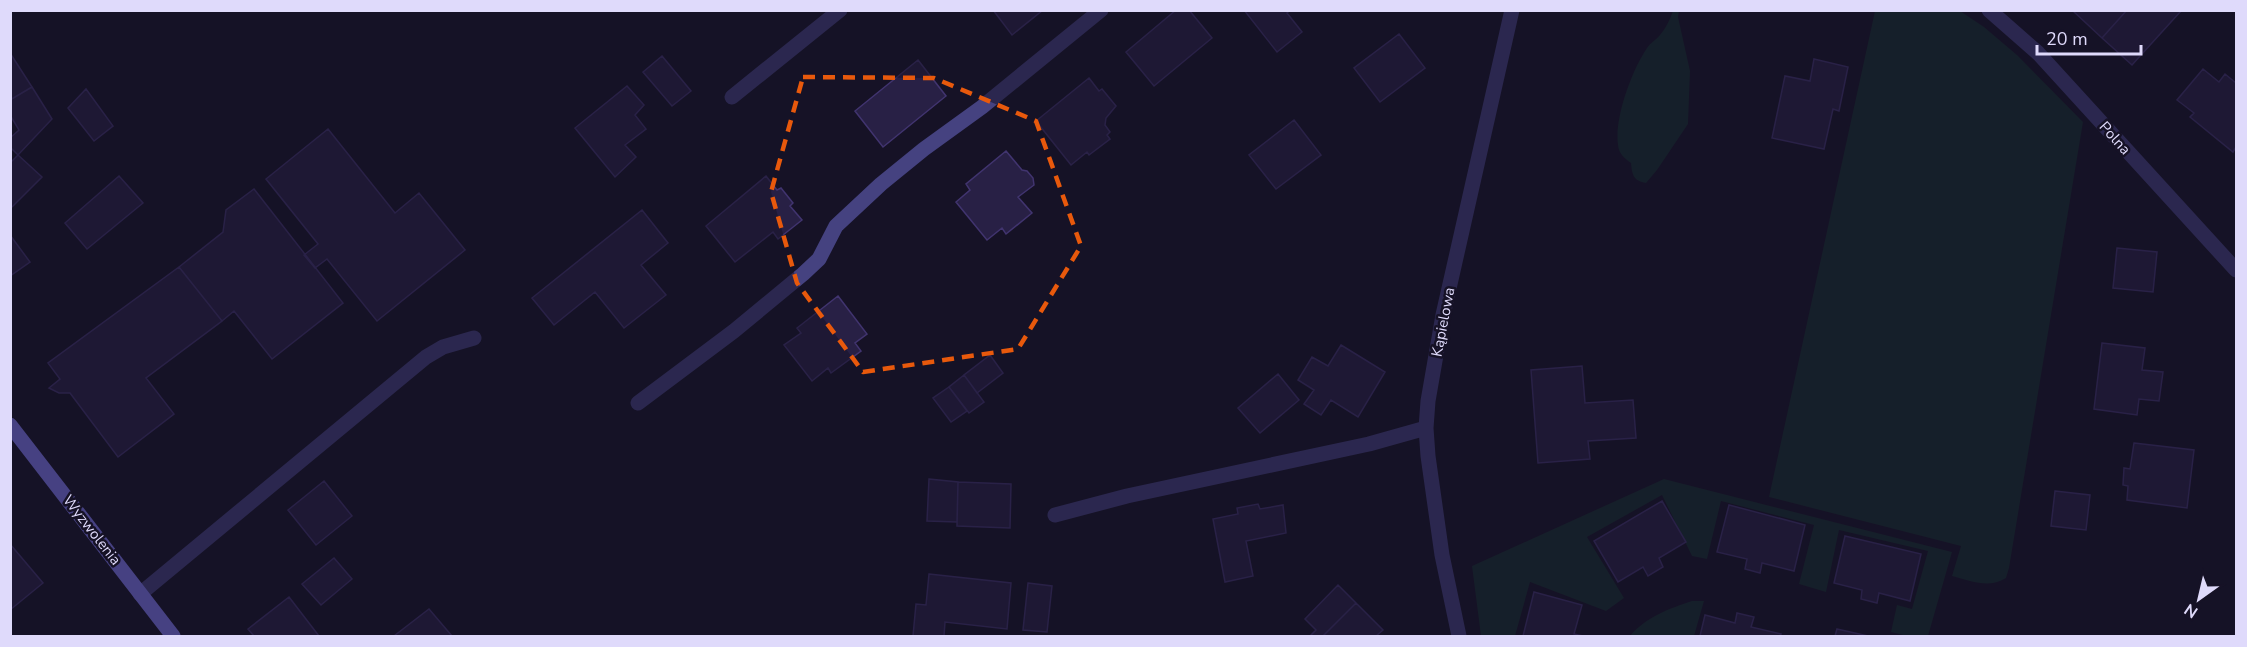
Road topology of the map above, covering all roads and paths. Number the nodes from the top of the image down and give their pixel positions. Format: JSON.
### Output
{"nodes":[{"id":1,"x":840,"y":10,"type":"edge"},
{"id":2,"x":1101,"y":10,"type":"edge"},
{"id":3,"x":1512,"y":10,"type":"edge"},
{"id":4,"x":1989,"y":10,"type":"edge"},
{"id":5,"x":732,"y":97,"type":"dead end"},
{"id":6,"x":2236,"y":270,"type":"edge"},
{"id":7,"x":474,"y":338,"type":"dead end"},
{"id":8,"x":638,"y":403,"type":"dead end"},
{"id":9,"x":10,"y":424,"type":"edge"},
{"id":10,"x":1426,"y":428,"type":"junction"},
{"id":11,"x":1055,"y":514,"type":"dead end"},
{"id":12,"x":140,"y":594,"type":"junction"},
{"id":13,"x":173,"y":636,"type":"edge"},
{"id":14,"x":1459,"y":636,"type":"edge"}],
"edges":[{"from":1,"to":5,"type":"street"},
{"from":2,"to":8,"type":"street"},
{"from":3,"to":10,"type":"street","name":"Kąpielowa"},
{"from":4,"to":6,"type":"street","name":"Polna"},
{"from":7,"to":12,"type":"street"},
{"from":9,"to":12,"type":"street","name":"Wyzwolenia"},
{"from":10,"to":11,"type":"street"},
{"from":10,"to":14,"type":"street","name":"Kąpielowa"},
{"from":12,"to":13,"type":"street","name":"Wyzwolenia"}]}
